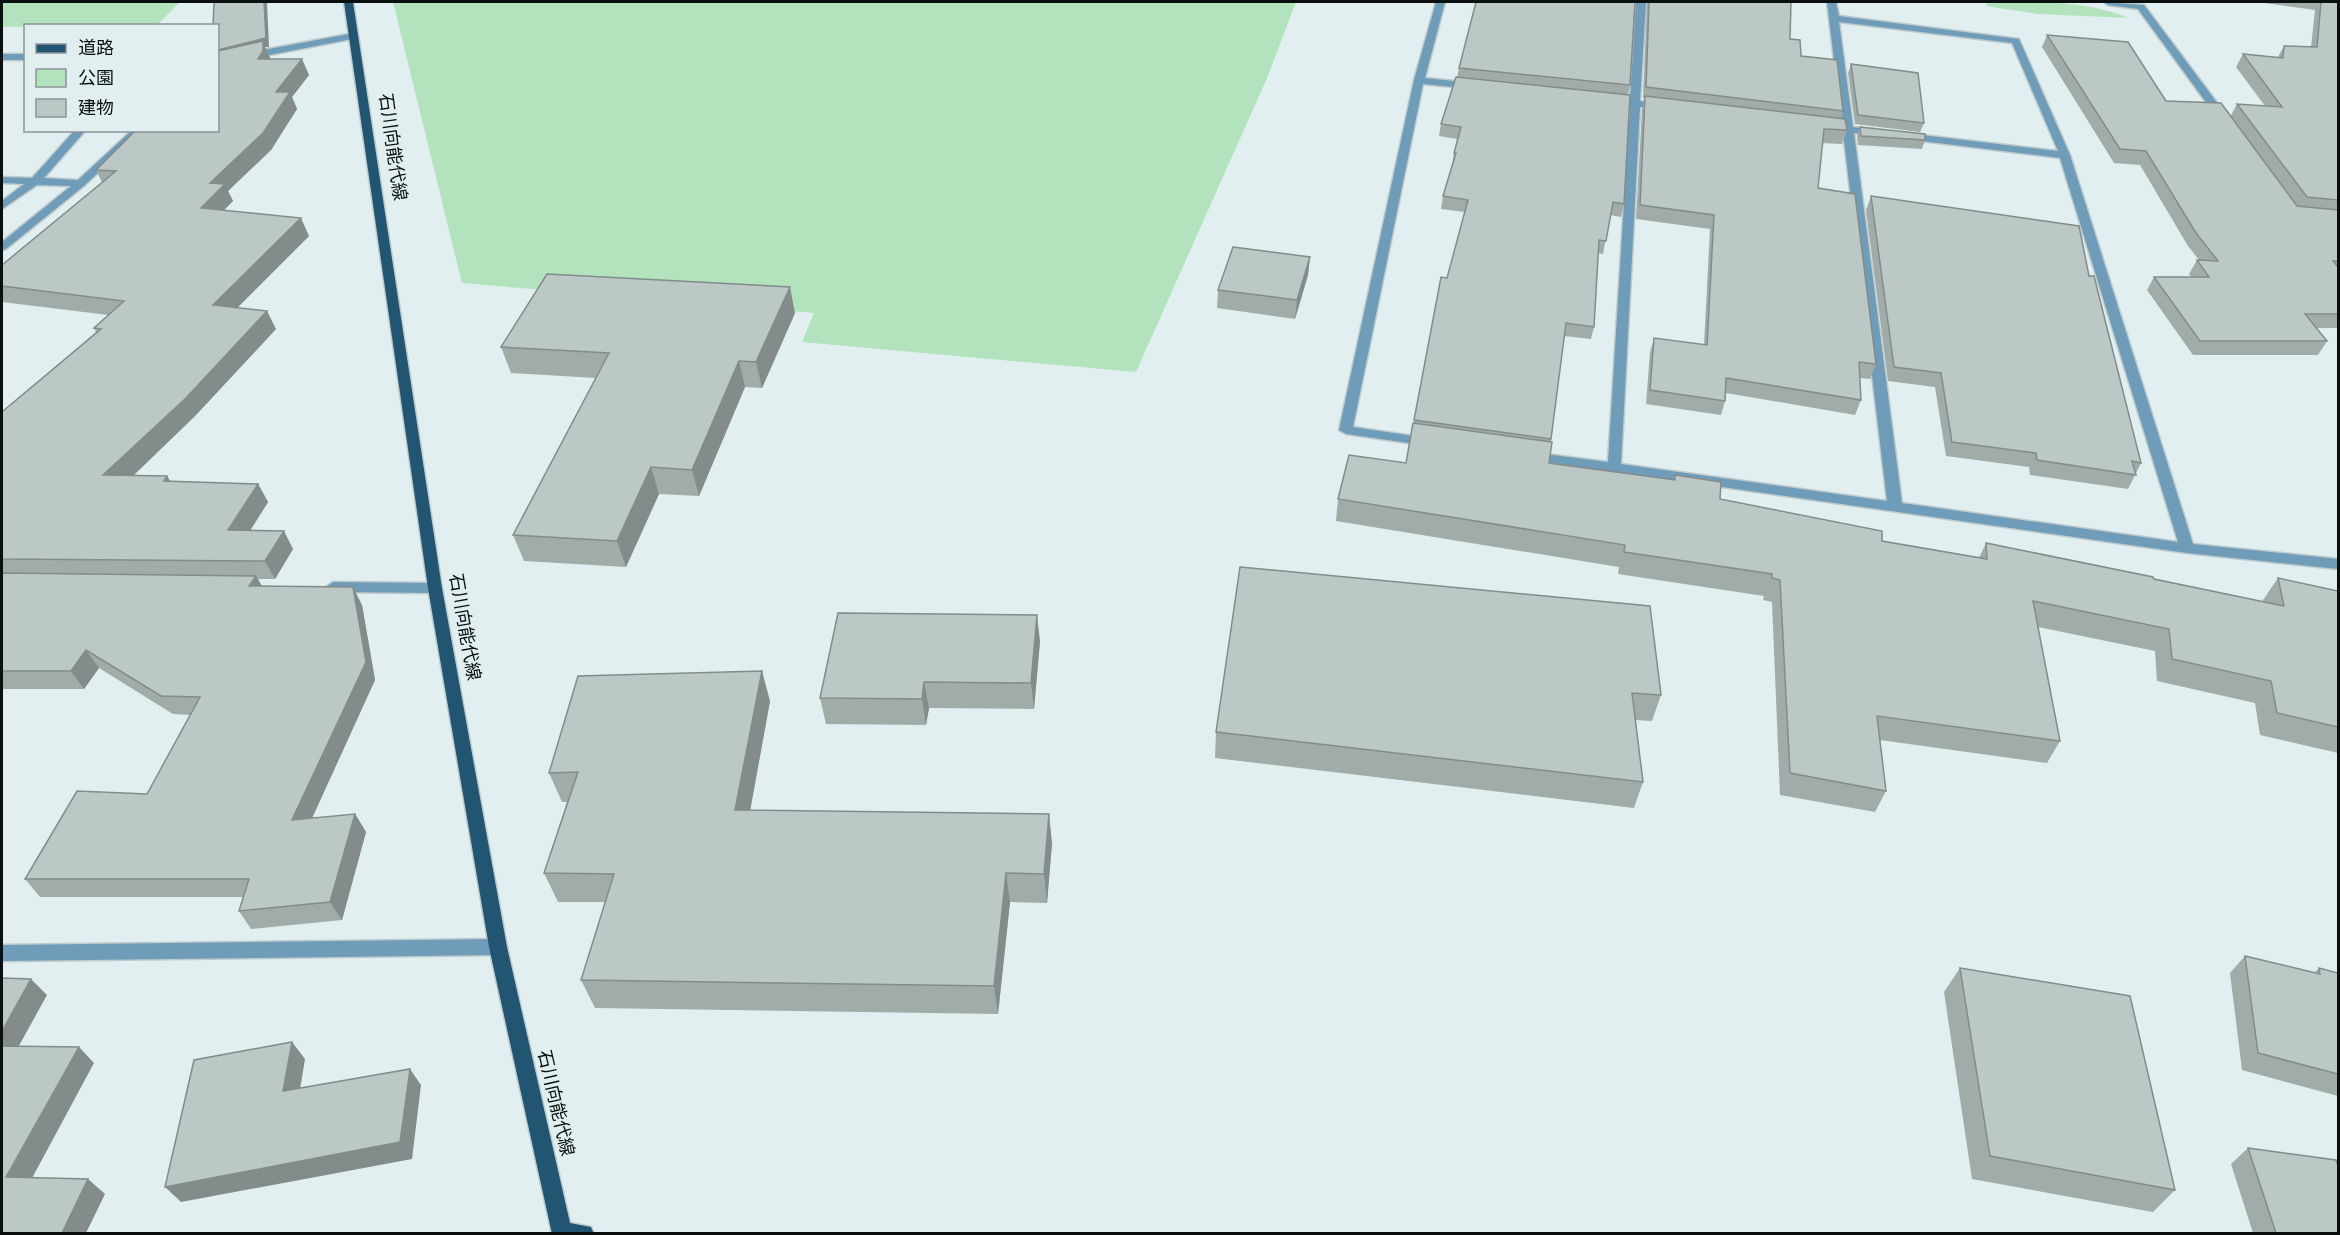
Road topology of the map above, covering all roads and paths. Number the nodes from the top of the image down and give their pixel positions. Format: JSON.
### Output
{"nodes":[{"id":1,"x":348,"y":2,"type":"edge"},
{"id":2,"x":1440,"y":2,"type":"edge"},
{"id":3,"x":1641,"y":2,"type":"edge"},
{"id":4,"x":1832,"y":2,"type":"edge"},
{"id":5,"x":2108,"y":2,"type":"edge"},
{"id":6,"x":1834,"y":18,"type":"junction"},
{"id":7,"x":354,"y":36,"type":"junction"},
{"id":8,"x":2,"y":57,"type":"edge"},
{"id":9,"x":24,"y":57,"type":"edge"},
{"id":10,"x":219,"y":65,"type":"edge"},
{"id":11,"x":1419,"y":80,"type":"junction"},
{"id":12,"x":1488,"y":88,"type":"edge"},
{"id":13,"x":1602,"y":100,"type":"edge"},
{"id":14,"x":1636,"y":103,"type":"junction"},
{"id":15,"x":1672,"y":108,"type":"edge"},
{"id":16,"x":1812,"y":125,"type":"edge"},
{"id":17,"x":1847,"y":129,"type":"junction"},
{"id":18,"x":2232,"y":130,"type":"edge"},
{"id":19,"x":79,"y":132,"type":"edge"},
{"id":20,"x":137,"y":132,"type":"edge"},
{"id":21,"x":2065,"y":155,"type":"junction"},
{"id":22,"x":2,"y":180,"type":"edge"},
{"id":23,"x":35,"y":181,"type":"junction"},
{"id":24,"x":81,"y":183,"type":"junction"},
{"id":25,"x":2,"y":206,"type":"edge"},
{"id":26,"x":2,"y":247,"type":"edge"},
{"id":27,"x":1439,"y":443,"type":"edge"},
{"id":28,"x":1521,"y":455,"type":"edge"},
{"id":29,"x":1614,"y":469,"type":"junction"},
{"id":30,"x":1895,"y":507,"type":"junction"},
{"id":31,"x":2187,"y":548,"type":"junction"},
{"id":32,"x":2338,"y":564,"type":"edge"},
{"id":33,"x":318,"y":587,"type":"edge"},
{"id":34,"x":435,"y":588,"type":"junction"},
{"id":35,"x":498,"y":947,"type":"junction"},
{"id":36,"x":2,"y":953,"type":"edge"},
{"id":37,"x":561,"y":1233,"type":"edge"},
{"id":38,"x":584,"y":1233,"type":"edge"}],
"edges":[{"from":1,"to":7,"type":"main road","name":"石川向能代線"},
{"from":2,"to":11,"type":"street"},
{"from":3,"to":14,"type":"street"},
{"from":4,"to":6,"type":"street"},
{"from":5,"to":18,"type":"street"},
{"from":6,"to":17,"type":"street"},
{"from":6,"to":21,"type":"street"},
{"from":7,"to":10,"type":"street"},
{"from":7,"to":34,"type":"main road","name":"石川向能代線"},
{"from":8,"to":9,"type":"street"},
{"from":11,"to":12,"type":"street"},
{"from":11,"to":27,"type":"street"},
{"from":13,"to":14,"type":"street"},
{"from":14,"to":15,"type":"street"},
{"from":14,"to":29,"type":"street"},
{"from":16,"to":17,"type":"street"},
{"from":17,"to":21,"type":"street"},
{"from":17,"to":30,"type":"street"},
{"from":19,"to":23,"type":"street"},
{"from":20,"to":24,"type":"street"},
{"from":21,"to":31,"type":"street"},
{"from":22,"to":23,"type":"street"},
{"from":23,"to":24,"type":"street"},
{"from":23,"to":25,"type":"street"},
{"from":24,"to":26,"type":"street"},
{"from":28,"to":29,"type":"street"},
{"from":29,"to":30,"type":"street"},
{"from":30,"to":31,"type":"street"},
{"from":31,"to":32,"type":"street"},
{"from":33,"to":34,"type":"street"},
{"from":34,"to":35,"type":"main road","name":"石川向能代線"},
{"from":35,"to":36,"type":"street"},
{"from":35,"to":37,"type":"main road","name":"石川向能代線"},
{"from":37,"to":38,"type":"main road","name":"石川向能代線"}]}
